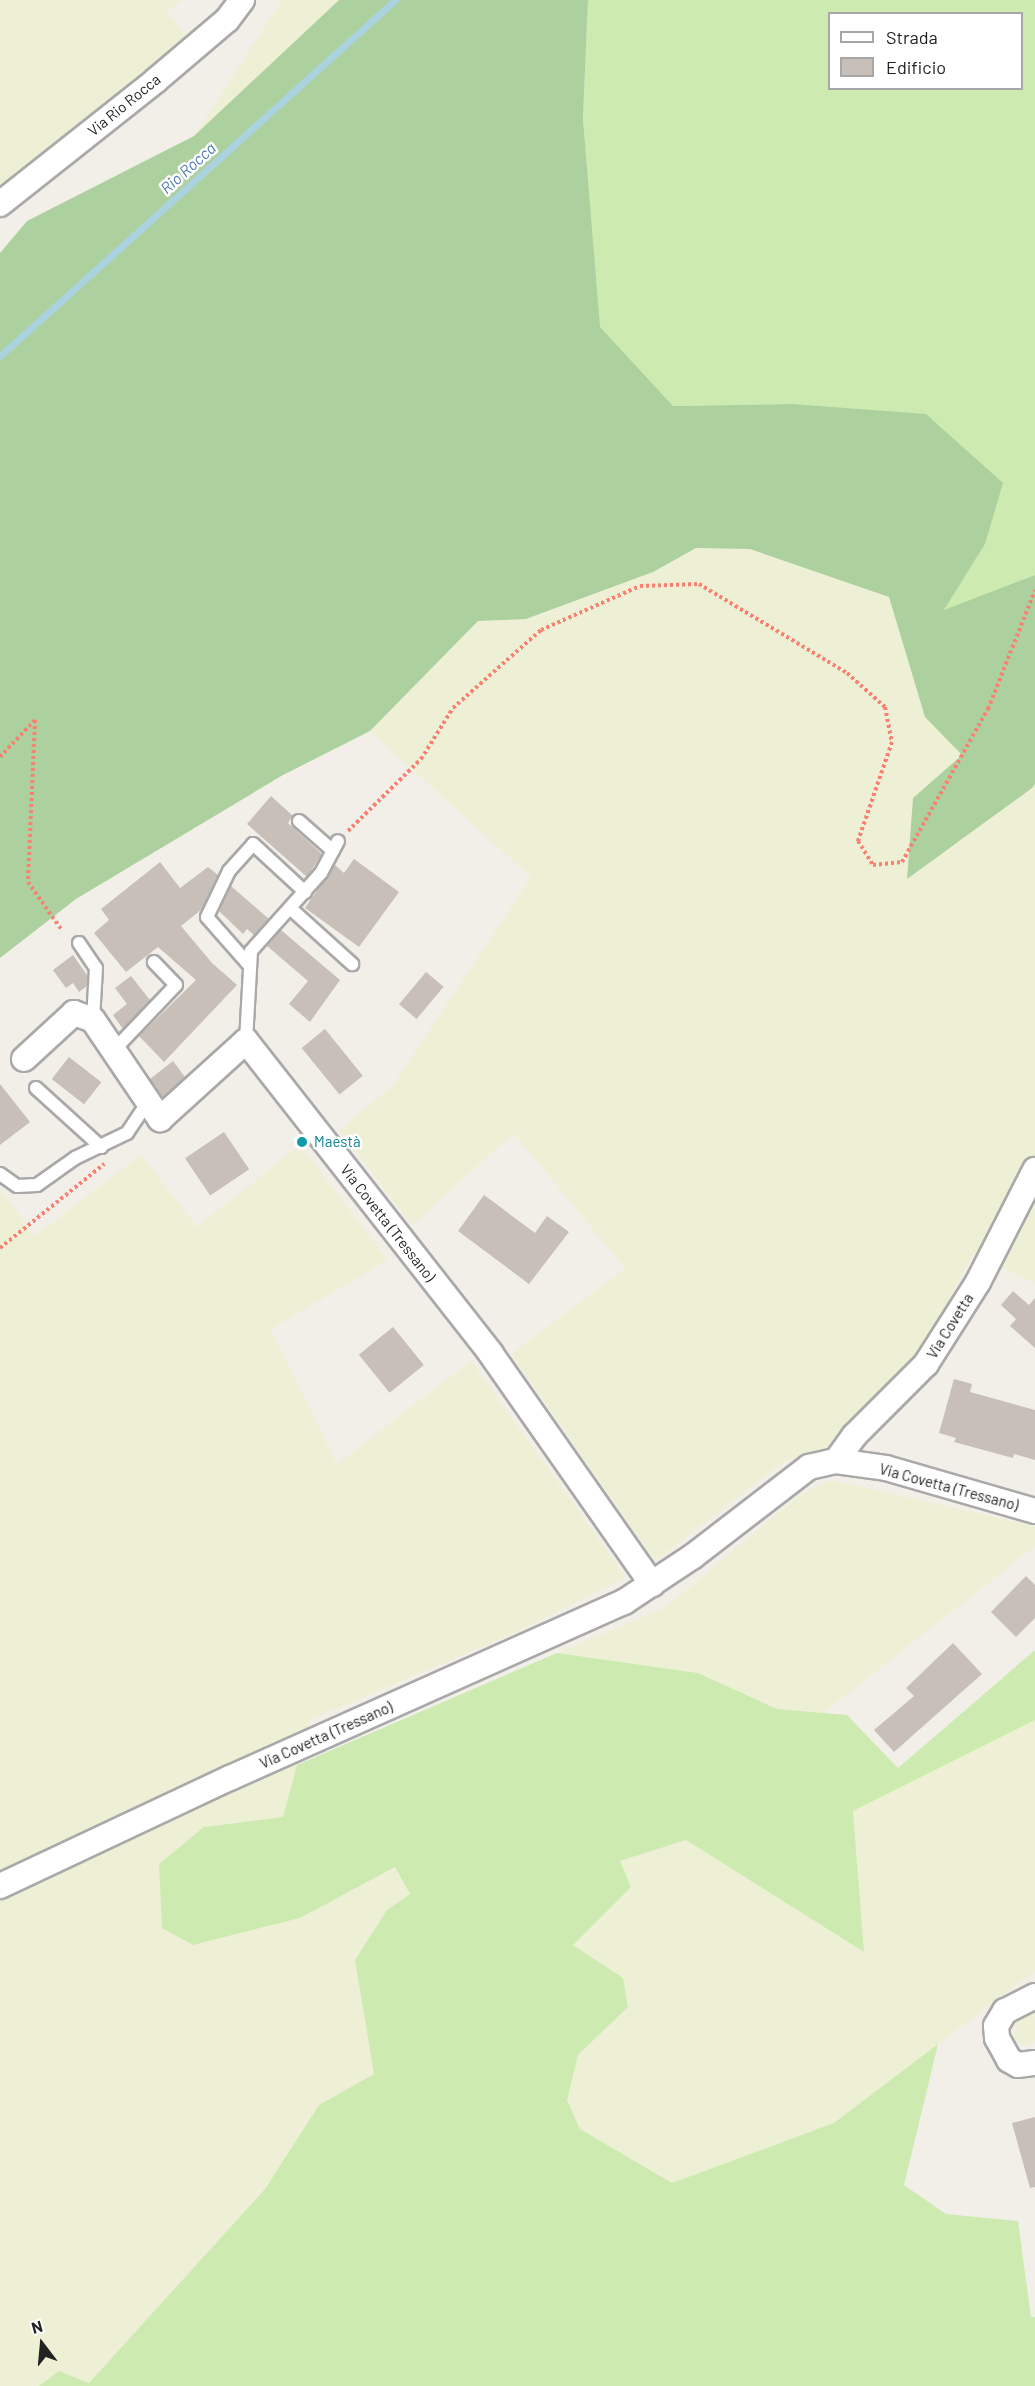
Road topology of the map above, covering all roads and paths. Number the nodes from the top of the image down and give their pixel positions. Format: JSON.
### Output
{"nodes":[{"id":1,"x":242,"y":0,"type":"edge"},
{"id":2,"x":0,"y":204,"type":"edge"},
{"id":3,"x":1035,"y":590,"type":"edge"},
{"id":4,"x":0,"y":757,"type":"edge"},
{"id":5,"x":299,"y":821,"type":"dead end"},
{"id":6,"x":336,"y":846,"type":"junction"},
{"id":7,"x":305,"y":892,"type":"junction"},
{"id":8,"x":290,"y":908,"type":"junction"},
{"id":9,"x":60,"y":929,"type":"dead end"},
{"id":10,"x":79,"y":943,"type":"dead end"},
{"id":11,"x":154,"y":962,"type":"dead end"},
{"id":12,"x":352,"y":964,"type":"dead end"},
{"id":13,"x":250,"y":966,"type":"junction"},
{"id":14,"x":93,"y":1020,"type":"junction"},
{"id":15,"x":246,"y":1041,"type":"junction"},
{"id":16,"x":113,"y":1051,"type":"junction"},
{"id":17,"x":24,"y":1059,"type":"dead end"},
{"id":18,"x":36,"y":1088,"type":"dead end"},
{"id":19,"x":147,"y":1103,"type":"junction"},
{"id":20,"x":100,"y":1147,"type":"junction"},
{"id":21,"x":106,"y":1162,"type":"dead end"},
{"id":22,"x":1035,"y":1170,"type":"edge"},
{"id":23,"x":0,"y":1174,"type":"edge"},
{"id":24,"x":0,"y":1248,"type":"edge"},
{"id":25,"x":836,"y":1461,"type":"junction"},
{"id":26,"x":1035,"y":1511,"type":"edge"},
{"id":27,"x":652,"y":1584,"type":"junction"},
{"id":28,"x":0,"y":1886,"type":"edge"},
{"id":29,"x":1035,"y":1996,"type":"edge"},
{"id":30,"x":1035,"y":2063,"type":"edge"}],
"edges":[{"from":1,"to":2,"type":"street","name":"Via Rio Rocca"},
{"from":3,"to":6,"type":"path"},
{"from":4,"to":9,"type":"path"},
{"from":5,"to":6,"type":"lane"},
{"from":6,"to":7,"type":"lane"},
{"from":7,"to":8,"type":"lane"},
{"from":7,"to":13,"type":"lane"},
{"from":8,"to":12,"type":"lane"},
{"from":8,"to":13,"type":"lane"},
{"from":10,"to":14,"type":"lane"},
{"from":11,"to":16,"type":"lane"},
{"from":13,"to":15,"type":"lane"},
{"from":14,"to":16,"type":"street"},
{"from":14,"to":17,"type":"street"},
{"from":15,"to":19,"type":"street"},
{"from":15,"to":27,"type":"street","name":"Via Covetta (Tressano)"},
{"from":16,"to":19,"type":"street"},
{"from":18,"to":20,"type":"lane"},
{"from":19,"to":20,"type":"lane"},
{"from":20,"to":23,"type":"lane"},
{"from":21,"to":24,"type":"path"},
{"from":22,"to":25,"type":"street","name":"Via Covetta"},
{"from":25,"to":26,"type":"street","name":"Via Covetta (Tressano)"},
{"from":25,"to":27,"type":"street","name":"Via Covetta (Tressano)"},
{"from":27,"to":28,"type":"street","name":"Via Covetta (Tressano)"},
{"from":29,"to":30,"type":"street"}]}
